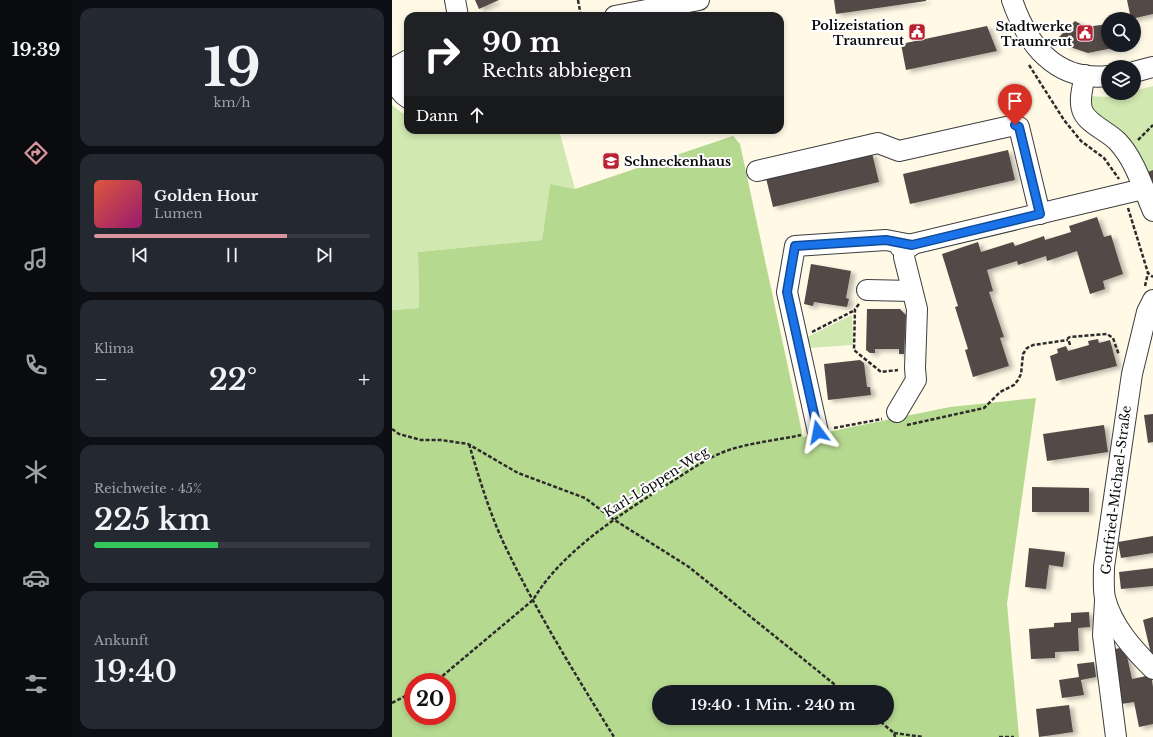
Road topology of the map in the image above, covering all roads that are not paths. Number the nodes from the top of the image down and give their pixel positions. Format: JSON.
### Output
{"nodes":[{"id":1,"x":455,"y":0,"type":"edge"},
{"id":2,"x":699,"y":0,"type":"edge"},
{"id":3,"x":1012,"y":0,"type":"edge"},
{"id":4,"x":457,"y":12,"type":"edge"},
{"id":5,"x":636,"y":12,"type":"edge"},
{"id":6,"x":404,"y":62,"type":"edge"},
{"id":7,"x":1153,"y":67,"type":"edge"},
{"id":8,"x":1141,"y":70,"type":"edge"},
{"id":9,"x":1085,"y":75,"type":"junction"},
{"id":10,"x":1101,"y":76,"type":"edge"},
{"id":11,"x":404,"y":95,"type":"edge"},
{"id":12,"x":757,"y":171,"type":"dead end"},
{"id":13,"x":1133,"y":191,"type":"junction"},
{"id":14,"x":1153,"y":211,"type":"edge"},
{"id":15,"x":1040,"y":214,"type":"junction"},
{"id":16,"x":912,"y":245,"type":"junction"},
{"id":17,"x":871,"y":254,"type":"dead end"},
{"id":18,"x":867,"y":290,"type":"road end"},
{"id":19,"x":912,"y":291,"type":"junction"},
{"id":20,"x":1153,"y":300,"type":"edge"},
{"id":21,"x":897,"y":412,"type":"road end"},
{"id":22,"x":818,"y":432,"type":"road end"},
{"id":23,"x":1105,"y":597,"type":"junction"},
{"id":24,"x":1153,"y":669,"type":"edge"},
{"id":25,"x":1116,"y":737,"type":"edge"}],
"edges":[{"from":1,"to":4,"type":"street"},
{"from":2,"to":5,"type":"street"},
{"from":3,"to":9,"type":"street"},
{"from":6,"to":11,"type":"street"},
{"from":7,"to":8,"type":"street"},
{"from":9,"to":10,"type":"street"},
{"from":9,"to":13,"type":"street"},
{"from":12,"to":15,"type":"street"},
{"from":13,"to":14,"type":"street"},
{"from":13,"to":15,"type":"street"},
{"from":15,"to":16,"type":"street"},
{"from":16,"to":17,"type":"street"},
{"from":16,"to":19,"type":"street"},
{"from":16,"to":22,"type":"street"},
{"from":18,"to":19,"type":"street"},
{"from":19,"to":21,"type":"street"},
{"from":20,"to":23,"type":"street","name":"Gottfried-Michael-Straße"},
{"from":23,"to":24,"type":"street","name":"Gottfried-Michael-Straße"},
{"from":23,"to":25,"type":"street"}]}
